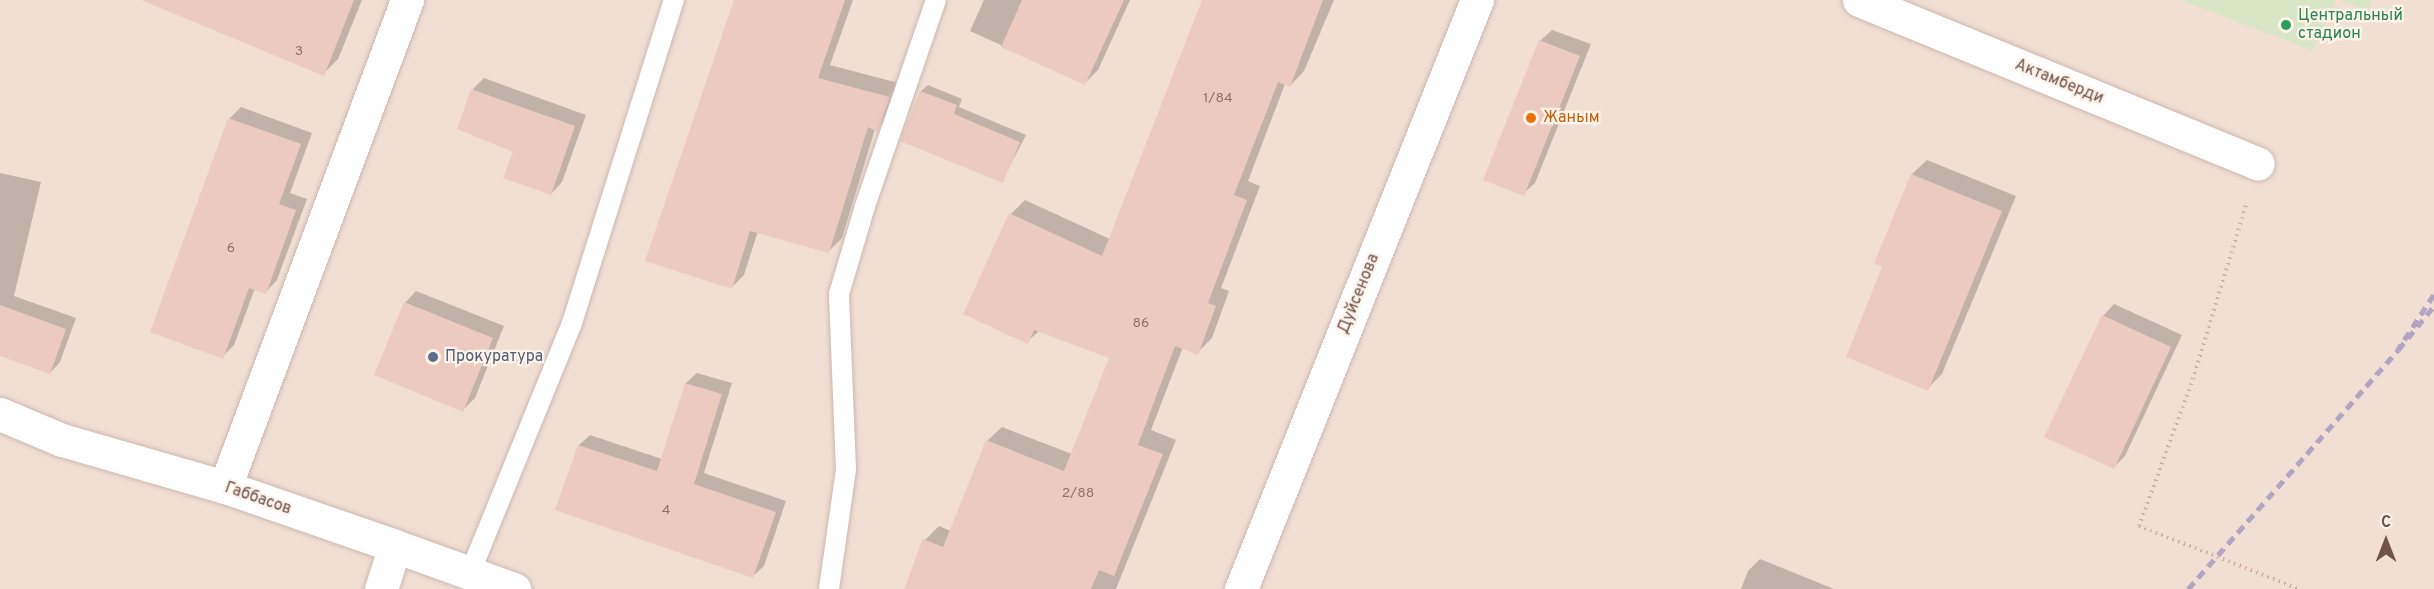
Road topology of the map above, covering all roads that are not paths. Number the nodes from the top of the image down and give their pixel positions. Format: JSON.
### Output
{"nodes":[{"id":1,"x":407,"y":0,"type":"edge"},
{"id":2,"x":674,"y":0,"type":"edge"},
{"id":3,"x":936,"y":0,"type":"edge"},
{"id":4,"x":1477,"y":0,"type":"edge"},
{"id":5,"x":1859,"y":0,"type":"edge"},
{"id":6,"x":2258,"y":164,"type":"road end"},
{"id":7,"x":0,"y":414,"type":"edge"},
{"id":8,"x":225,"y":488,"type":"junction"},
{"id":9,"x":395,"y":546,"type":"junction"},
{"id":10,"x":470,"y":573,"type":"junction"},
{"id":11,"x":381,"y":589,"type":"edge"},
{"id":12,"x":514,"y":589,"type":"edge"},
{"id":13,"x":829,"y":589,"type":"edge"},
{"id":14,"x":1241,"y":589,"type":"edge"}],
"edges":[{"from":1,"to":8,"type":"street"},
{"from":2,"to":10,"type":"lane"},
{"from":3,"to":13,"type":"lane"},
{"from":4,"to":14,"type":"street","name":"Дуйсенова"},
{"from":5,"to":6,"type":"street","name":"Актамберди"},
{"from":7,"to":8,"type":"street","name":"Габбасов"},
{"from":8,"to":9,"type":"street","name":"Габбасов"},
{"from":9,"to":10,"type":"street","name":"Габбасов"},
{"from":9,"to":11,"type":"street"},
{"from":10,"to":12,"type":"street","name":"Габбасов"}]}
